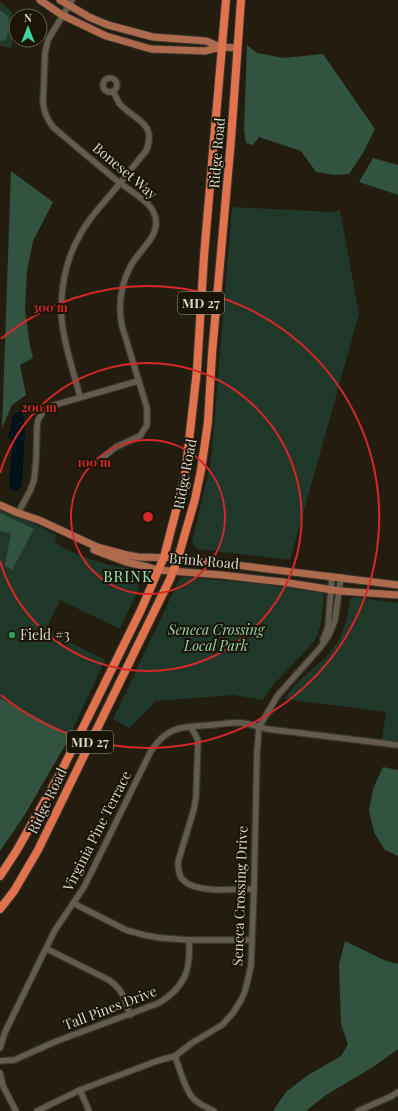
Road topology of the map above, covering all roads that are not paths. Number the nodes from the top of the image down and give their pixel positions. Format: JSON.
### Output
{"nodes":[{"id":1,"x":40,"y":0,"type":"edge"},
{"id":2,"x":60,"y":0,"type":"edge"},
{"id":3,"x":226,"y":0,"type":"edge"},
{"id":4,"x":241,"y":0,"type":"edge"},
{"id":5,"x":70,"y":3,"type":"edge"},
{"id":6,"x":62,"y":15,"type":"junction"},
{"id":7,"x":221,"y":47,"type":"junction"},
{"id":8,"x":237,"y":48,"type":"junction"},
{"id":9,"x":113,"y":91,"type":"dead end"},
{"id":10,"x":120,"y":183,"type":"junction"},
{"id":11,"x":138,"y":381,"type":"junction"},
{"id":12,"x":80,"y":397,"type":"junction"},
{"id":13,"x":101,"y":458,"type":"dead end"},
{"id":14,"x":0,"y":505,"type":"edge"},
{"id":15,"x":18,"y":513,"type":"junction"},
{"id":16,"x":164,"y":557,"type":"junction"},
{"id":17,"x":178,"y":558,"type":"junction"},
{"id":18,"x":158,"y":570,"type":"junction"},
{"id":19,"x":173,"y":572,"type":"junction"},
{"id":20,"x":332,"y":576,"type":"junction"},
{"id":21,"x":341,"y":577,"type":"junction"},
{"id":22,"x":398,"y":584,"type":"edge"},
{"id":23,"x":331,"y":589,"type":"junction"},
{"id":24,"x":339,"y":590,"type":"junction"},
{"id":25,"x":398,"y":595,"type":"edge"},
{"id":26,"x":320,"y":648,"type":"junction"},
{"id":27,"x":191,"y":727,"type":"junction"},
{"id":28,"x":259,"y":727,"type":"junction"},
{"id":29,"x":398,"y":745,"type":"edge"},
{"id":30,"x":0,"y":876,"type":"edge"},
{"id":31,"x":254,"y":889,"type":"junction"},
{"id":32,"x":73,"y":903,"type":"junction"},
{"id":33,"x":0,"y":909,"type":"edge"},
{"id":34,"x":189,"y":940,"type":"junction"},
{"id":35,"x":252,"y":940,"type":"junction"},
{"id":36,"x":47,"y":949,"type":"junction"},
{"id":37,"x":130,"y":1014,"type":"junction"},
{"id":38,"x":0,"y":1048,"type":"edge"},
{"id":39,"x":175,"y":1056,"type":"junction"},
{"id":40,"x":0,"y":1061,"type":"edge"},
{"id":41,"x":0,"y":1074,"type":"edge"},
{"id":42,"x":80,"y":1090,"type":"junction"},
{"id":43,"x":398,"y":1092,"type":"edge"},
{"id":44,"x":366,"y":1109,"type":"edge"},
{"id":45,"x":16,"y":1111,"type":"edge"},
{"id":46,"x":37,"y":1111,"type":"edge"},
{"id":47,"x":89,"y":1111,"type":"edge"},
{"id":48,"x":214,"y":1111,"type":"edge"},
{"id":49,"x":358,"y":1111,"type":"edge"}],
"edges":[{"from":1,"to":6,"type":"main road"},
{"from":2,"to":5,"type":"main road"},
{"from":3,"to":7,"type":"highway","name":"Ridge Road","number":"MD 27"},
{"from":4,"to":8,"type":"highway","name":"Ridge Road","number":"MD 27"},
{"from":5,"to":6,"type":"street","name":"Boneset Way"},
{"from":5,"to":7,"type":"main road"},
{"from":6,"to":7,"type":"main road"},
{"from":6,"to":10,"type":"street","name":"Boneset Way"},
{"from":7,"to":8,"type":"main road"},
{"from":7,"to":16,"type":"highway","name":"Ridge Road","number":"MD 27"},
{"from":8,"to":17,"type":"highway","name":"Ridge Road","number":"MD 27"},
{"from":9,"to":10,"type":"street"},
{"from":10,"to":11,"type":"street","name":"Boneset Way"},
{"from":10,"to":12,"type":"street"},
{"from":11,"to":12,"type":"street"},
{"from":11,"to":13,"type":"street","name":"Boneset Way"},
{"from":12,"to":15,"type":"street"},
{"from":14,"to":15,"type":"main road","name":"Brink Road"},
{"from":15,"to":16,"type":"main road","name":"Brink Road"},
{"from":15,"to":18,"type":"main road","name":"Brink Road"},
{"from":16,"to":17,"type":"main road","name":"Brink Road"},
{"from":16,"to":18,"type":"highway","name":"Ridge Road","number":"MD 27"},
{"from":17,"to":19,"type":"highway","name":"Ridge Road","number":"MD 27"},
{"from":17,"to":20,"type":"main road","name":"Brink Road"},
{"from":18,"to":19,"type":"main road","name":"Brink Road"},
{"from":18,"to":30,"type":"highway","name":"Ridge Road","number":"MD 27"},
{"from":19,"to":23,"type":"main road","name":"Brink Road"},
{"from":19,"to":33,"type":"highway","name":"Ridge Road","number":"MD 27"},
{"from":20,"to":21,"type":"main road","name":"Brink Road"},
{"from":20,"to":23,"type":"street","name":"Seneca Crossing Drive"},
{"from":21,"to":22,"type":"main road","name":"Brink Road"},
{"from":21,"to":24,"type":"street","name":"Seneca Crossing Drive"},
{"from":23,"to":24,"type":"main road","name":"Brink Road"},
{"from":23,"to":26,"type":"street","name":"Seneca Crossing Drive"},
{"from":24,"to":25,"type":"main road","name":"Brink Road"},
{"from":24,"to":26,"type":"street","name":"Seneca Crossing Drive"},
{"from":26,"to":28,"type":"street","name":"Seneca Crossing Drive"},
{"from":27,"to":28,"type":"street","name":"Virginia Pine Terrace"},
{"from":27,"to":31,"type":"street"},
{"from":27,"to":32,"type":"street","name":"Virginia Pine Terrace"},
{"from":28,"to":29,"type":"street","name":"Virginia Pine Terrace"},
{"from":28,"to":31,"type":"street","name":"Seneca Crossing Drive"},
{"from":31,"to":35,"type":"street","name":"Seneca Crossing Drive"},
{"from":32,"to":34,"type":"street"},
{"from":32,"to":36,"type":"street","name":"Virginia Pine Terrace"},
{"from":34,"to":35,"type":"street"},
{"from":34,"to":37,"type":"street","name":"Tall Pines Drive"},
{"from":35,"to":39,"type":"street","name":"Seneca Crossing Drive"},
{"from":36,"to":37,"type":"street"},
{"from":36,"to":38,"type":"street","name":"Virginia Pine Terrace"},
{"from":37,"to":40,"type":"street","name":"Tall Pines Drive"},
{"from":39,"to":42,"type":"street","name":"Seneca Crossing Drive"},
{"from":39,"to":48,"type":"street"},
{"from":41,"to":45,"type":"street"},
{"from":42,"to":46,"type":"street","name":"Seneca Crossing Drive"},
{"from":42,"to":47,"type":"street"},
{"from":43,"to":44,"type":"street"},
{"from":44,"to":49,"type":"street"}]}
